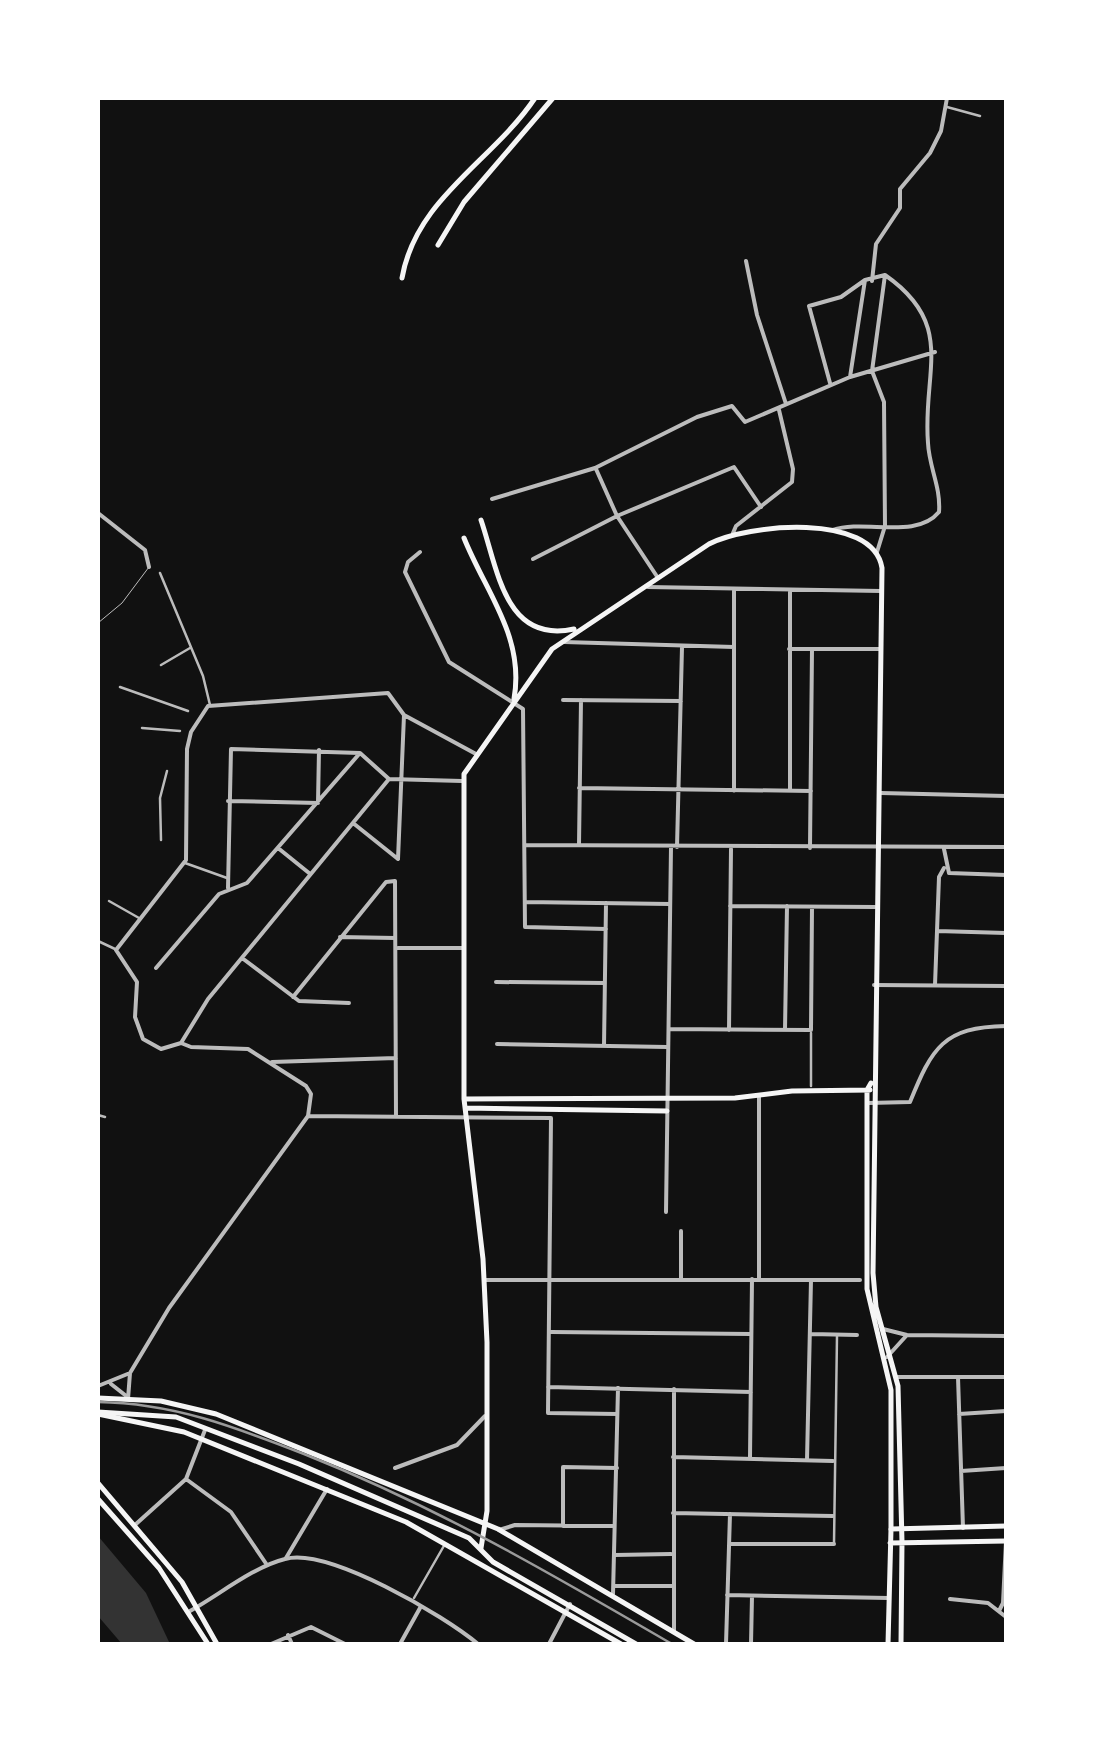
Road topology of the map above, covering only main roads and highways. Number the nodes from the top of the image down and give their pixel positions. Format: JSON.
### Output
{"nodes":[{"id":1,"x":536,"y":98,"type":"edge"},
{"id":2,"x":553,"y":98,"type":"edge"},
{"id":3,"x":438,"y":245,"type":"dead end"},
{"id":4,"x":402,"y":278,"type":"dead end"},
{"id":5,"x":481,"y":520,"type":"dead end"},
{"id":6,"x":464,"y":538,"type":"dead end"},
{"id":7,"x":576,"y":629,"type":"junction"},
{"id":8,"x":513,"y":700,"type":"junction"},
{"id":9,"x":871,"y":1090,"type":"junction"},
{"id":10,"x":464,"y":1098,"type":"junction"},
{"id":11,"x":871,"y":1103,"type":"junction"},
{"id":12,"x":464,"y":1108,"type":"junction"},
{"id":13,"x":667,"y":1111,"type":"road end"},
{"id":14,"x":98,"y":1398,"type":"edge"},
{"id":15,"x":98,"y":1414,"type":"edge"},
{"id":16,"x":98,"y":1482,"type":"edge"},
{"id":17,"x":98,"y":1499,"type":"edge"},
{"id":18,"x":1006,"y":1526,"type":"edge"},
{"id":19,"x":486,"y":1527,"type":"junction"},
{"id":20,"x":891,"y":1529,"type":"junction"},
{"id":21,"x":902,"y":1529,"type":"junction"},
{"id":22,"x":1006,"y":1541,"type":"edge"},
{"id":23,"x":890,"y":1542,"type":"junction"},
{"id":24,"x":902,"y":1542,"type":"junction"},
{"id":25,"x":481,"y":1548,"type":"junction"},
{"id":26,"x":568,"y":1608,"type":"junction"},
{"id":27,"x":208,"y":1644,"type":"edge"},
{"id":28,"x":218,"y":1644,"type":"edge"},
{"id":29,"x":620,"y":1644,"type":"edge"},
{"id":30,"x":636,"y":1644,"type":"edge"},
{"id":31,"x":694,"y":1644,"type":"edge"},
{"id":32,"x":888,"y":1644,"type":"edge"},
{"id":33,"x":901,"y":1644,"type":"edge"}],
"edges":[{"from":1,"to":4,"type":"main road"},
{"from":2,"to":3,"type":"main road"},
{"from":5,"to":7,"type":"main road"},
{"from":6,"to":8,"type":"main road"},
{"from":7,"to":8,"type":"main road"},
{"from":7,"to":9,"type":"main road"},
{"from":8,"to":10,"type":"main road"},
{"from":9,"to":10,"type":"main road"},
{"from":9,"to":11,"type":"main road"},
{"from":10,"to":12,"type":"main road"},
{"from":11,"to":20,"type":"main road"},
{"from":11,"to":21,"type":"main road"},
{"from":12,"to":13,"type":"main road"},
{"from":12,"to":19,"type":"main road"},
{"from":14,"to":19,"type":"main road"},
{"from":15,"to":25,"type":"main road"},
{"from":15,"to":26,"type":"main road"},
{"from":16,"to":28,"type":"main road"},
{"from":17,"to":27,"type":"main road"},
{"from":18,"to":21,"type":"main road"},
{"from":19,"to":25,"type":"main road"},
{"from":19,"to":31,"type":"main road"},
{"from":20,"to":21,"type":"main road"},
{"from":20,"to":23,"type":"main road"},
{"from":21,"to":24,"type":"main road"},
{"from":22,"to":24,"type":"main road"},
{"from":23,"to":24,"type":"main road"},
{"from":23,"to":32,"type":"main road"},
{"from":24,"to":33,"type":"main road"},
{"from":25,"to":26,"type":"main road"},
{"from":26,"to":29,"type":"main road"},
{"from":26,"to":30,"type":"main road"}]}
